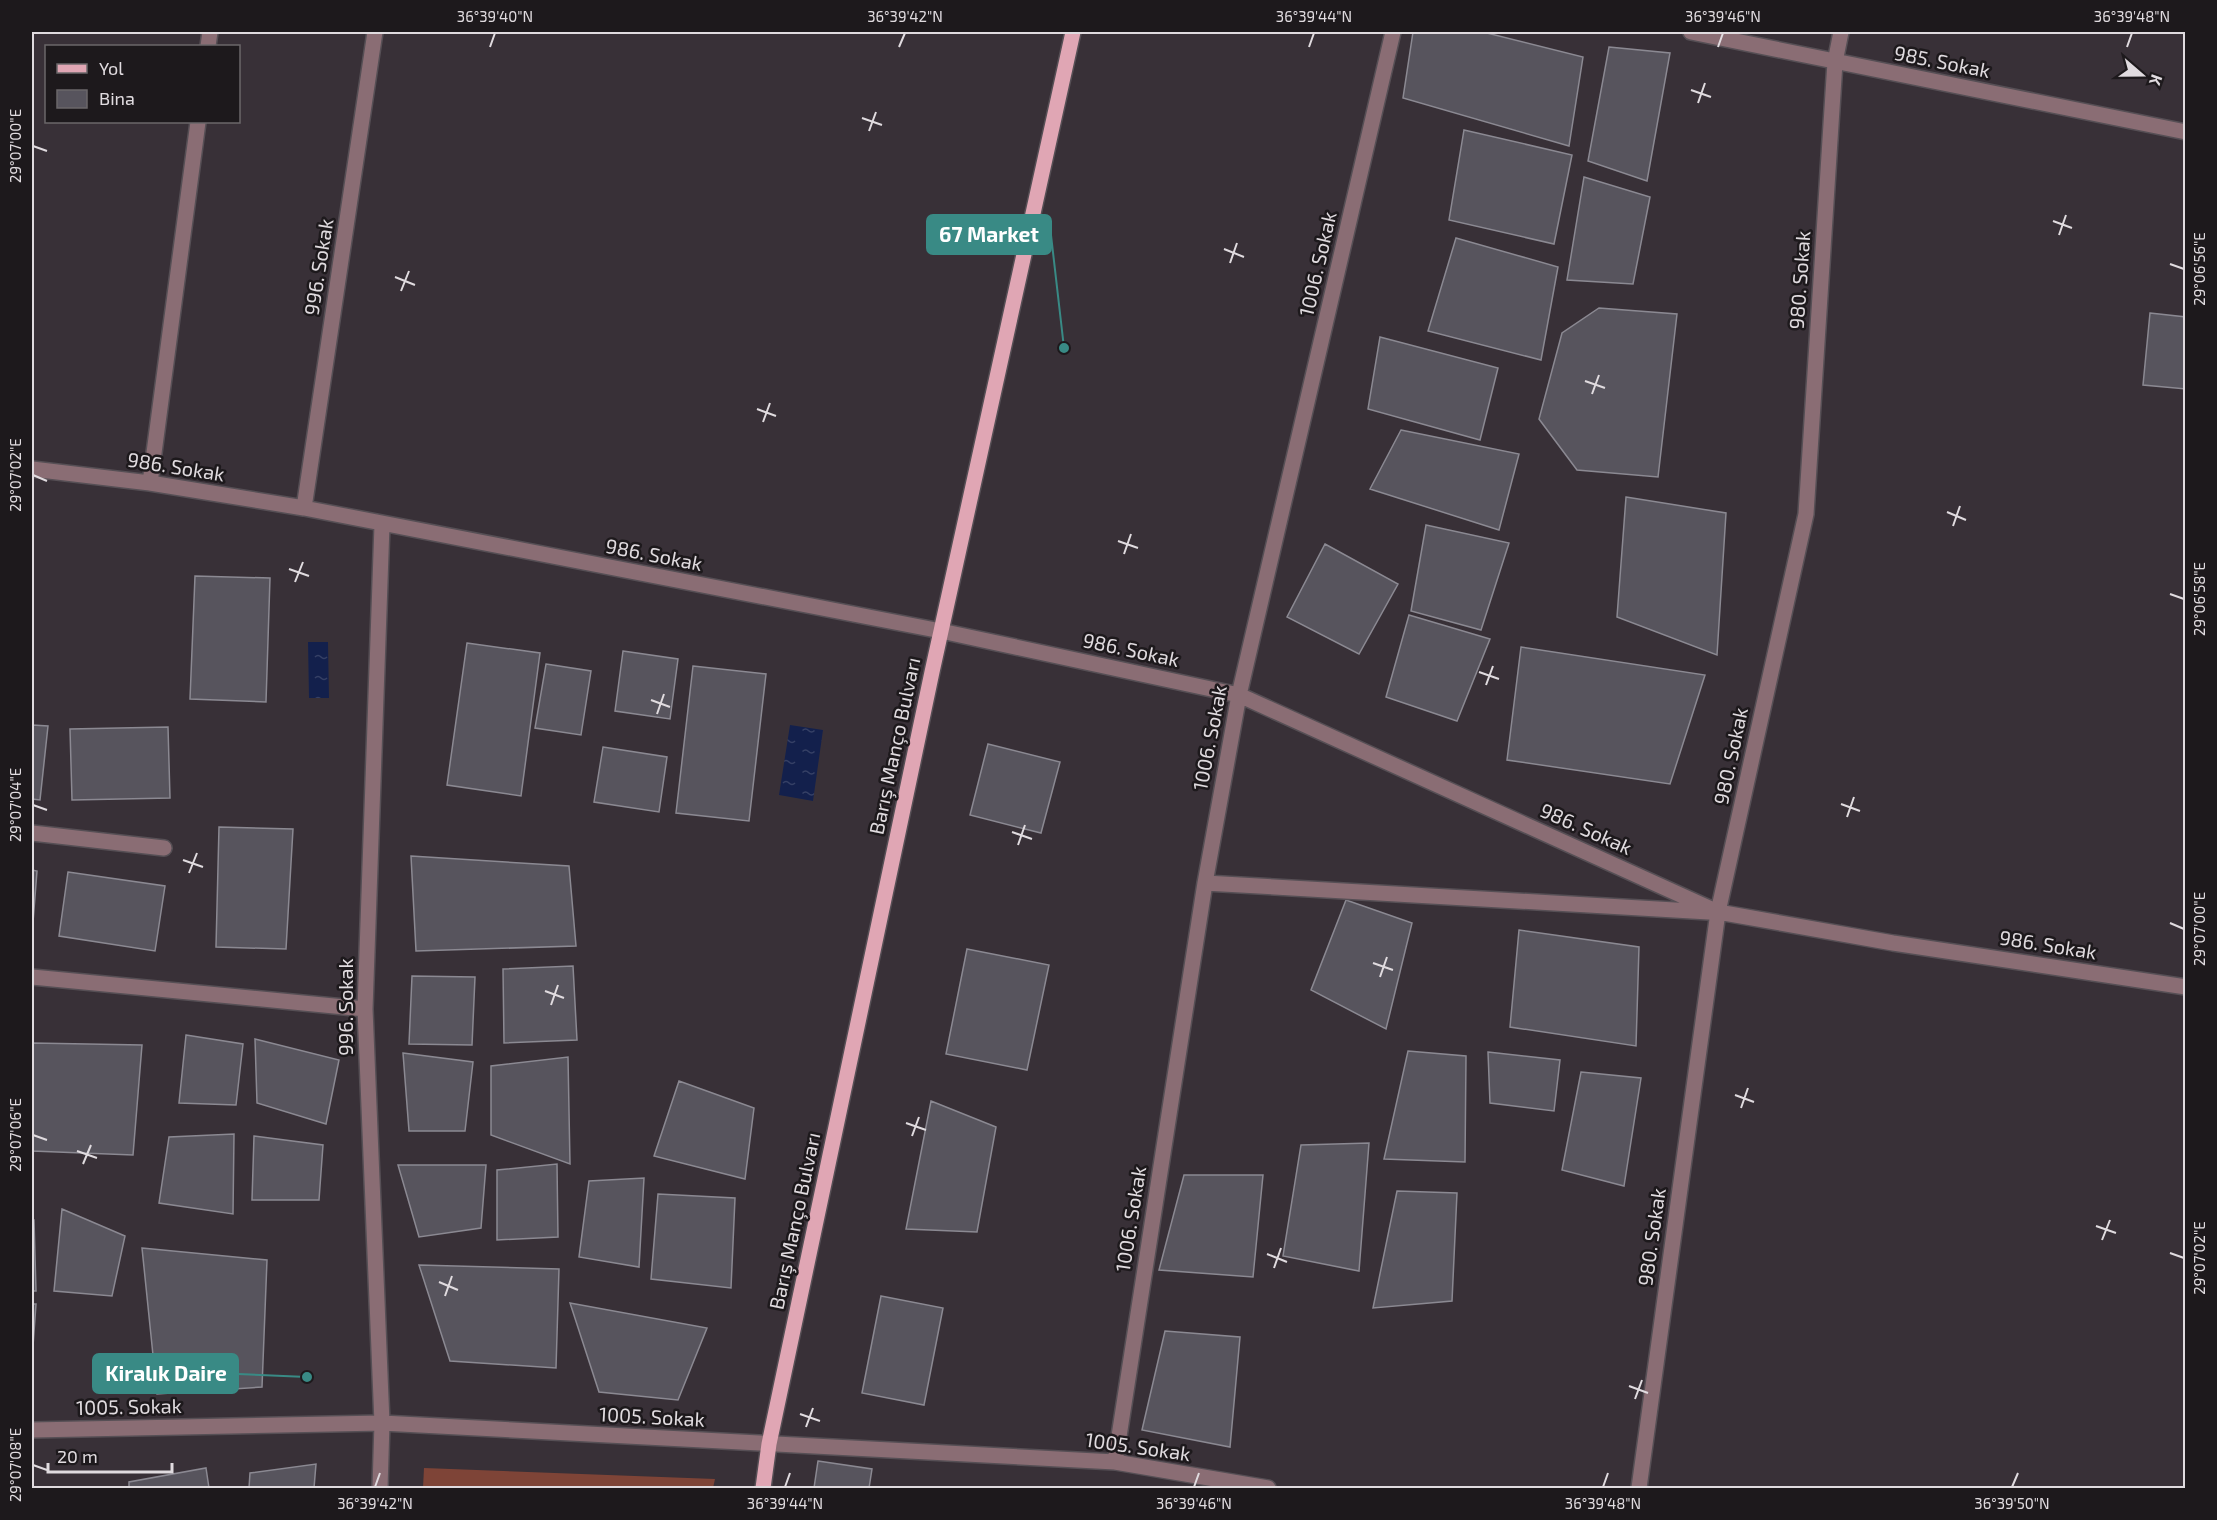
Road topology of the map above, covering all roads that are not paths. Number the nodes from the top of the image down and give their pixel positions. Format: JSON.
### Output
{"nodes":[{"id":1,"x":375,"y":32,"type":"edge"},
{"id":2,"x":1073,"y":32,"type":"edge"},
{"id":3,"x":1393,"y":32,"type":"edge"},
{"id":4,"x":1691,"y":32,"type":"edge"},
{"id":5,"x":1840,"y":32,"type":"edge"},
{"id":6,"x":1835,"y":62,"type":"junction"},
{"id":7,"x":198,"y":123,"type":"edge"},
{"id":8,"x":2186,"y":132,"type":"edge"},
{"id":9,"x":32,"y":469,"type":"edge"},
{"id":10,"x":150,"y":483,"type":"junction"},
{"id":11,"x":304,"y":508,"type":"junction"},
{"id":12,"x":382,"y":525,"type":"junction"},
{"id":13,"x":941,"y":631,"type":"junction"},
{"id":14,"x":1239,"y":695,"type":"junction"},
{"id":15,"x":32,"y":833,"type":"edge"},
{"id":16,"x":164,"y":848,"type":"dead end"},
{"id":17,"x":1204,"y":883,"type":"junction"},
{"id":18,"x":1718,"y":912,"type":"junction"},
{"id":19,"x":32,"y":977,"type":"edge"},
{"id":20,"x":2186,"y":987,"type":"edge"},
{"id":21,"x":365,"y":1009,"type":"junction"},
{"id":22,"x":382,"y":1423,"type":"junction"},
{"id":23,"x":32,"y":1430,"type":"edge"},
{"id":24,"x":769,"y":1444,"type":"junction"},
{"id":25,"x":1115,"y":1462,"type":"junction"},
{"id":26,"x":380,"y":1488,"type":"edge"},
{"id":27,"x":761,"y":1488,"type":"edge"},
{"id":28,"x":1268,"y":1488,"type":"edge"},
{"id":29,"x":1639,"y":1488,"type":"edge"}],
"edges":[{"from":1,"to":11,"type":"street","name":"996. Sokak"},
{"from":2,"to":13,"type":"main road","name":"Barış Manço Bulvarı"},
{"from":3,"to":14,"type":"street","name":"1006. Sokak"},
{"from":4,"to":6,"type":"street","name":"985. Sokak"},
{"from":5,"to":6,"type":"street","name":"980. Sokak"},
{"from":6,"to":8,"type":"street","name":"985. Sokak"},
{"from":6,"to":18,"type":"street","name":"980. Sokak"},
{"from":7,"to":10,"type":"street"},
{"from":9,"to":10,"type":"street","name":"986. Sokak"},
{"from":10,"to":11,"type":"street","name":"986. Sokak"},
{"from":11,"to":12,"type":"street","name":"986. Sokak"},
{"from":12,"to":13,"type":"street","name":"986. Sokak"},
{"from":12,"to":21,"type":"street","name":"996. Sokak"},
{"from":13,"to":14,"type":"street","name":"986. Sokak"},
{"from":13,"to":24,"type":"main road","name":"Barış Manço Bulvarı"},
{"from":14,"to":17,"type":"street","name":"1006. Sokak"},
{"from":14,"to":18,"type":"street","name":"986. Sokak"},
{"from":15,"to":16,"type":"street"},
{"from":17,"to":18,"type":"street"},
{"from":17,"to":25,"type":"street","name":"1006. Sokak"},
{"from":18,"to":20,"type":"street","name":"986. Sokak"},
{"from":18,"to":29,"type":"street","name":"980. Sokak"},
{"from":19,"to":21,"type":"street"},
{"from":21,"to":22,"type":"street","name":"996. Sokak"},
{"from":22,"to":23,"type":"street","name":"1005. Sokak"},
{"from":22,"to":24,"type":"street","name":"1005. Sokak"},
{"from":22,"to":26,"type":"street","name":"996. Sokak"},
{"from":24,"to":25,"type":"street","name":"1005. Sokak"},
{"from":24,"to":27,"type":"main road","name":"Barış Manço Bulvarı"},
{"from":25,"to":28,"type":"street","name":"1005. Sokak"}]}
